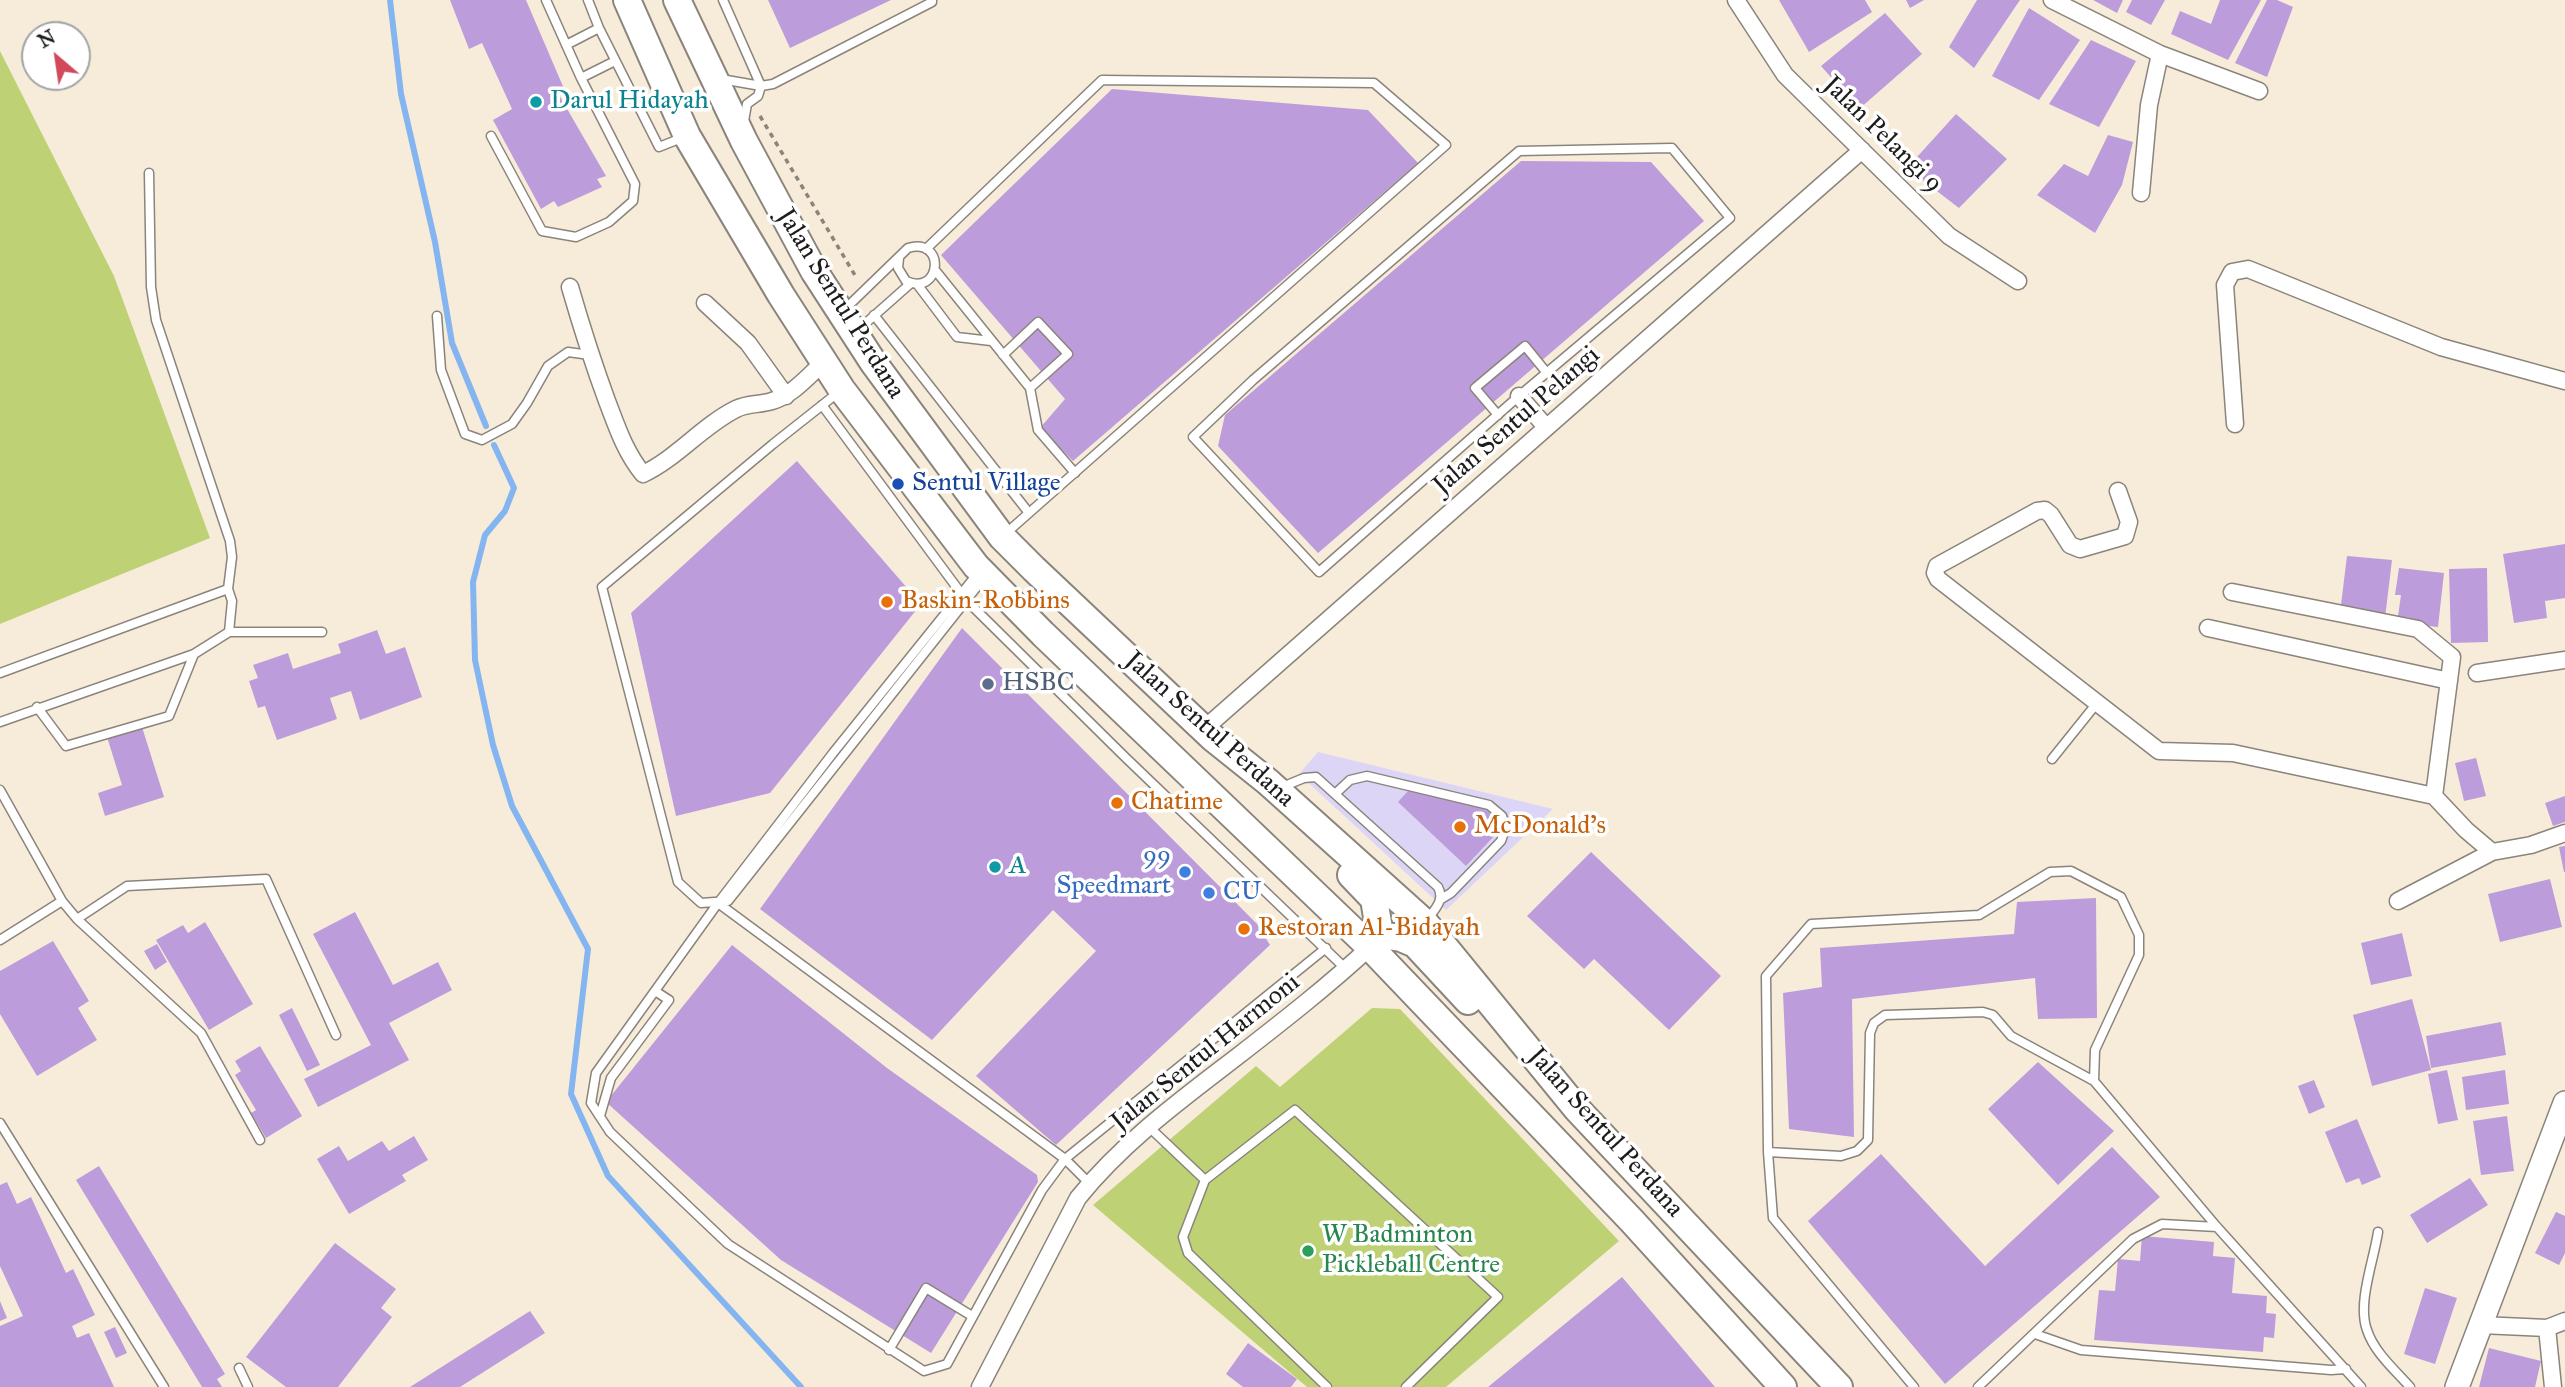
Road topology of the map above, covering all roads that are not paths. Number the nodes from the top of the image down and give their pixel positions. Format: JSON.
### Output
{"nodes":[{"id":1,"x":546,"y":0,"type":"edge"},
{"id":2,"x":588,"y":0,"type":"edge"},
{"id":3,"x":626,"y":0,"type":"edge"},
{"id":4,"x":677,"y":0,"type":"edge"},
{"id":5,"x":723,"y":0,"type":"edge"},
{"id":6,"x":932,"y":0,"type":"edge"},
{"id":7,"x":1736,"y":0,"type":"edge"},
{"id":8,"x":2052,"y":0,"type":"edge"},
{"id":9,"x":599,"y":28,"type":"junction"},
{"id":10,"x":566,"y":46,"type":"junction"},
{"id":11,"x":2160,"y":54,"type":"junction"},
{"id":12,"x":615,"y":61,"type":"junction"},
{"id":13,"x":707,"y":65,"type":"junction"},
{"id":14,"x":581,"y":78,"type":"junction"},
{"id":15,"x":761,"y":86,"type":"junction"},
{"id":16,"x":2259,"y":91,"type":"dead end"},
{"id":17,"x":491,"y":136,"type":"dead end"},
{"id":18,"x":687,"y":136,"type":"junction"},
{"id":19,"x":744,"y":141,"type":"junction"},
{"id":20,"x":1862,"y":150,"type":"junction"},
{"id":21,"x":149,"y":173,"type":"dead end"},
{"id":22,"x":2141,"y":193,"type":"dead end"},
{"id":23,"x":926,"y":249,"type":"junction"},
{"id":24,"x":899,"y":258,"type":"junction"},
{"id":25,"x":935,"y":270,"type":"junction"},
{"id":26,"x":2018,"y":281,"type":"dead end"},
{"id":27,"x":914,"y":284,"type":"junction"},
{"id":28,"x":570,"y":287,"type":"dead end"},
{"id":29,"x":781,"y":295,"type":"junction"},
{"id":30,"x":705,"y":303,"type":"dead end"},
{"id":31,"x":874,"y":315,"type":"junction"},
{"id":32,"x":437,"y":316,"type":"dead end"},
{"id":33,"x":843,"y":325,"type":"junction"},
{"id":34,"x":991,"y":341,"type":"junction"},
{"id":35,"x":590,"y":355,"type":"junction"},
{"id":36,"x":1003,"y":355,"type":"junction"},
{"id":37,"x":824,"y":362,"type":"junction"},
{"id":38,"x":1546,"y":373,"type":"junction"},
{"id":39,"x":2565,"y":381,"type":"edge"},
{"id":40,"x":1030,"y":388,"type":"junction"},
{"id":41,"x":786,"y":396,"type":"junction"},
{"id":42,"x":1519,"y":396,"type":"junction"},
{"id":43,"x":839,"y":399,"type":"junction"},
{"id":44,"x":1498,"y":415,"type":"junction"},
{"id":45,"x":2235,"y":424,"type":"dead end"},
{"id":46,"x":1546,"y":427,"type":"junction"},
{"id":47,"x":1075,"y":472,"type":"junction"},
{"id":48,"x":2118,"y":491,"type":"dead end"},
{"id":49,"x":1029,"y":513,"type":"junction"},
{"id":50,"x":1002,"y":537,"type":"junction"},
{"id":51,"x":983,"y":573,"type":"junction"},
{"id":52,"x":228,"y":589,"type":"junction"},
{"id":53,"x":2232,"y":592,"type":"dead end"},
{"id":54,"x":963,"y":597,"type":"junction"},
{"id":55,"x":2208,"y":628,"type":"dead end"},
{"id":56,"x":229,"y":632,"type":"junction"},
{"id":57,"x":322,"y":632,"type":"dead end"},
{"id":58,"x":194,"y":654,"type":"junction"},
{"id":59,"x":2565,"y":660,"type":"edge"},
{"id":60,"x":0,"y":673,"type":"edge"},
{"id":61,"x":2477,"y":673,"type":"dead end"},
{"id":62,"x":2449,"y":681,"type":"junction"},
{"id":63,"x":2096,"y":703,"type":"junction"},
{"id":64,"x":37,"y":708,"type":"junction"},
{"id":65,"x":0,"y":722,"type":"edge"},
{"id":66,"x":1204,"y":729,"type":"junction"},
{"id":67,"x":2052,"y":759,"type":"dead end"},
{"id":68,"x":1276,"y":789,"type":"junction"},
{"id":69,"x":0,"y":790,"type":"edge"},
{"id":70,"x":1336,"y":793,"type":"junction"},
{"id":71,"x":2434,"y":796,"type":"junction"},
{"id":72,"x":1300,"y":811,"type":"junction"},
{"id":73,"x":2565,"y":833,"type":"edge"},
{"id":74,"x":2491,"y":852,"type":"junction"},
{"id":75,"x":1441,"y":900,"type":"junction"},
{"id":76,"x":62,"y":901,"type":"junction"},
{"id":77,"x":2398,"y":901,"type":"dead end"},
{"id":78,"x":718,"y":903,"type":"junction"},
{"id":79,"x":77,"y":919,"type":"junction"},
{"id":80,"x":1426,"y":923,"type":"junction"},
{"id":81,"x":0,"y":940,"type":"edge"},
{"id":82,"x":1375,"y":941,"type":"junction"},
{"id":83,"x":1326,"y":948,"type":"junction"},
{"id":84,"x":1346,"y":969,"type":"junction"},
{"id":85,"x":655,"y":991,"type":"junction"},
{"id":86,"x":336,"y":1035,"type":"dead end"},
{"id":87,"x":2094,"y":1082,"type":"junction"},
{"id":88,"x":2565,"y":1104,"type":"edge"},
{"id":89,"x":1577,"y":1108,"type":"junction"},
{"id":90,"x":600,"y":1116,"type":"junction"},
{"id":91,"x":0,"y":1124,"type":"edge"},
{"id":92,"x":1149,"y":1127,"type":"junction"},
{"id":93,"x":260,"y":1140,"type":"dead end"},
{"id":94,"x":1769,"y":1152,"type":"junction"},
{"id":95,"x":1065,"y":1159,"type":"junction"},
{"id":96,"x":1206,"y":1180,"type":"junction"},
{"id":97,"x":1090,"y":1184,"type":"junction"},
{"id":98,"x":2217,"y":1227,"type":"junction"},
{"id":99,"x":2378,"y":1232,"type":"dead end"},
{"id":100,"x":972,"y":1316,"type":"junction"},
{"id":101,"x":2565,"y":1321,"type":"edge"},
{"id":102,"x":2481,"y":1325,"type":"junction"},
{"id":103,"x":2547,"y":1328,"type":"junction"},
{"id":104,"x":2035,"y":1334,"type":"junction"},
{"id":105,"x":889,"y":1350,"type":"junction"},
{"id":106,"x":239,"y":1368,"type":"dead end"},
{"id":107,"x":2346,"y":1368,"type":"junction"},
{"id":108,"x":164,"y":1387,"type":"edge"},
{"id":109,"x":248,"y":1387,"type":"edge"},
{"id":110,"x":980,"y":1387,"type":"edge"},
{"id":111,"x":1327,"y":1387,"type":"edge"},
{"id":112,"x":1406,"y":1387,"type":"edge"},
{"id":113,"x":1783,"y":1387,"type":"edge"},
{"id":114,"x":1839,"y":1387,"type":"edge"},
{"id":115,"x":1914,"y":1387,"type":"edge"},
{"id":116,"x":1978,"y":1387,"type":"edge"},
{"id":117,"x":2361,"y":1387,"type":"edge"},
{"id":118,"x":2410,"y":1387,"type":"edge"},
{"id":119,"x":2457,"y":1387,"type":"edge"},
{"id":120,"x":2553,"y":1387,"type":"edge"}],
"edges":[{"from":1,"to":10,"type":"lane"},
{"from":2,"to":9,"type":"lane"},
{"from":3,"to":18,"type":"main road","name":"Jalan Sentul Perdana"},
{"from":4,"to":13,"type":"main road","name":"Jalan Sentul Perdana"},
{"from":5,"to":15,"type":"lane"},
{"from":6,"to":15,"type":"lane"},
{"from":7,"to":20,"type":"street","name":"Jalan Pelangi 9"},
{"from":8,"to":11,"type":"street"},
{"from":9,"to":10,"type":"lane"},
{"from":9,"to":12,"type":"lane"},
{"from":10,"to":14,"type":"lane"},
{"from":11,"to":16,"type":"street"},
{"from":11,"to":22,"type":"street"},
{"from":12,"to":14,"type":"lane"},
{"from":12,"to":18,"type":"lane"},
{"from":13,"to":15,"type":"lane"},
{"from":13,"to":19,"type":"main road","name":"Jalan Sentul Perdana"},
{"from":14,"to":17,"type":"lane"},
{"from":15,"to":19,"type":"lane"},
{"from":18,"to":29,"type":"main road","name":"Jalan Sentul Perdana"},
{"from":19,"to":33,"type":"main road","name":"Jalan Sentul Perdana"},
{"from":20,"to":26,"type":"street","name":"Jalan Pelangi 9"},
{"from":20,"to":46,"type":"street","name":"Jalan Sentul Pelangi"},
{"from":21,"to":52,"type":"lane"},
{"from":23,"to":24,"type":"lane"},
{"from":23,"to":25,"type":"lane"},
{"from":23,"to":47,"type":"lane"},
{"from":24,"to":27,"type":"lane"},
{"from":24,"to":33,"type":"lane"},
{"from":25,"to":27,"type":"lane"},
{"from":25,"to":34,"type":"lane"},
{"from":27,"to":31,"type":"lane"},
{"from":27,"to":34,"type":"lane"},
{"from":28,"to":35,"type":"street"},
{"from":29,"to":33,"type":"main road"},
{"from":29,"to":37,"type":"main road","name":"Jalan Sentul Perdana"},
{"from":30,"to":41,"type":"street"},
{"from":31,"to":33,"type":"lane"},
{"from":31,"to":49,"type":"lane"},
{"from":32,"to":35,"type":"lane"},
{"from":33,"to":43,"type":"main road"},
{"from":33,"to":50,"type":"main road","name":"Jalan Sentul Perdana"},
{"from":34,"to":36,"type":"lane"},
{"from":35,"to":41,"type":"street"},
{"from":36,"to":40,"type":"lane"},
{"from":36,"to":40,"type":"lane"},
{"from":37,"to":41,"type":"street"},
{"from":37,"to":43,"type":"main road","name":"Jalan Sentul Perdana"},
{"from":38,"to":42,"type":"lane"},
{"from":38,"to":44,"type":"lane"},
{"from":38,"to":44,"type":"lane"},
{"from":39,"to":45,"type":"street"},
{"from":40,"to":47,"type":"lane"},
{"from":42,"to":44,"type":"lane"},
{"from":42,"to":46,"type":"street"},
{"from":43,"to":51,"type":"main road","name":"Jalan Sentul Perdana"},
{"from":43,"to":54,"type":"lane"},
{"from":43,"to":78,"type":"lane"},
{"from":46,"to":66,"type":"street","name":"Jalan Sentul Pelangi"},
{"from":47,"to":49,"type":"lane"},
{"from":48,"to":63,"type":"street"},
{"from":49,"to":50,"type":"lane"},
{"from":50,"to":66,"type":"main road","name":"Jalan Sentul Perdana"},
{"from":51,"to":54,"type":"lane"},
{"from":51,"to":82,"type":"main road","name":"Jalan Sentul Perdana"},
{"from":52,"to":56,"type":"lane"},
{"from":52,"to":60,"type":"lane"},
{"from":53,"to":62,"type":"street"},
{"from":54,"to":78,"type":"lane"},
{"from":54,"to":83,"type":"lane"},
{"from":55,"to":62,"type":"street"},
{"from":56,"to":57,"type":"lane"},
{"from":56,"to":58,"type":"lane"},
{"from":58,"to":64,"type":"lane"},
{"from":58,"to":64,"type":"lane"},
{"from":59,"to":61,"type":"street"},
{"from":62,"to":71,"type":"street"},
{"from":63,"to":67,"type":"lane"},
{"from":63,"to":71,"type":"street"},
{"from":64,"to":65,"type":"lane"},
{"from":66,"to":68,"type":"main road","name":"Jalan Sentul Perdana"},
{"from":68,"to":70,"type":"lane"},
{"from":68,"to":72,"type":"main road","name":"Jalan Sentul Perdana"},
{"from":69,"to":76,"type":"lane"},
{"from":70,"to":75,"type":"lane"},
{"from":70,"to":75,"type":"lane"},
{"from":71,"to":74,"type":"street"},
{"from":72,"to":80,"type":"main road","name":"Jalan Sentul Perdana"},
{"from":72,"to":82,"type":"main road"},
{"from":73,"to":74,"type":"street"},
{"from":74,"to":77,"type":"street"},
{"from":75,"to":80,"type":"lane"},
{"from":76,"to":79,"type":"lane"},
{"from":76,"to":81,"type":"lane"},
{"from":78,"to":85,"type":"lane"},
{"from":78,"to":95,"type":"lane"},
{"from":79,"to":86,"type":"lane"},
{"from":79,"to":93,"type":"lane"},
{"from":80,"to":89,"type":"main road","name":"Jalan Sentul Perdana"},
{"from":82,"to":84,"type":"street","name":"Jalan Sentul Harmoni"},
{"from":82,"to":89,"type":"main road"},
{"from":82,"to":113,"type":"main road","name":"Jalan Sentul Perdana"},
{"from":83,"to":84,"type":"lane"},
{"from":83,"to":95,"type":"lane"},
{"from":84,"to":92,"type":"street","name":"Jalan Sentul Harmoni"},
{"from":85,"to":90,"type":"lane"},
{"from":85,"to":90,"type":"lane"},
{"from":87,"to":94,"type":"lane"},
{"from":87,"to":94,"type":"lane"},
{"from":87,"to":98,"type":"lane"},
{"from":88,"to":102,"type":"street"},
{"from":89,"to":114,"type":"main road","name":"Jalan Sentul Perdana"},
{"from":90,"to":105,"type":"lane"},
{"from":91,"to":108,"type":"lane"},
{"from":92,"to":96,"type":"lane"},
{"from":92,"to":97,"type":"street","name":"Jalan Sentul Harmoni"},
{"from":94,"to":115,"type":"lane"},
{"from":95,"to":97,"type":"lane"},
{"from":95,"to":100,"type":"lane"},
{"from":96,"to":111,"type":"lane"},
{"from":96,"to":112,"type":"lane"},
{"from":97,"to":110,"type":"street","name":"Jalan Sentul Harmoni"},
{"from":98,"to":104,"type":"lane"},
{"from":98,"to":107,"type":"lane"},
{"from":99,"to":118,"type":"lane"},
{"from":100,"to":105,"type":"lane"},
{"from":100,"to":105,"type":"lane"},
{"from":101,"to":103,"type":"street"},
{"from":102,"to":103,"type":"street"},
{"from":102,"to":119,"type":"street"},
{"from":103,"to":120,"type":"street"},
{"from":104,"to":107,"type":"lane"},
{"from":104,"to":116,"type":"lane"},
{"from":106,"to":109,"type":"lane"},
{"from":107,"to":117,"type":"lane"}]}
